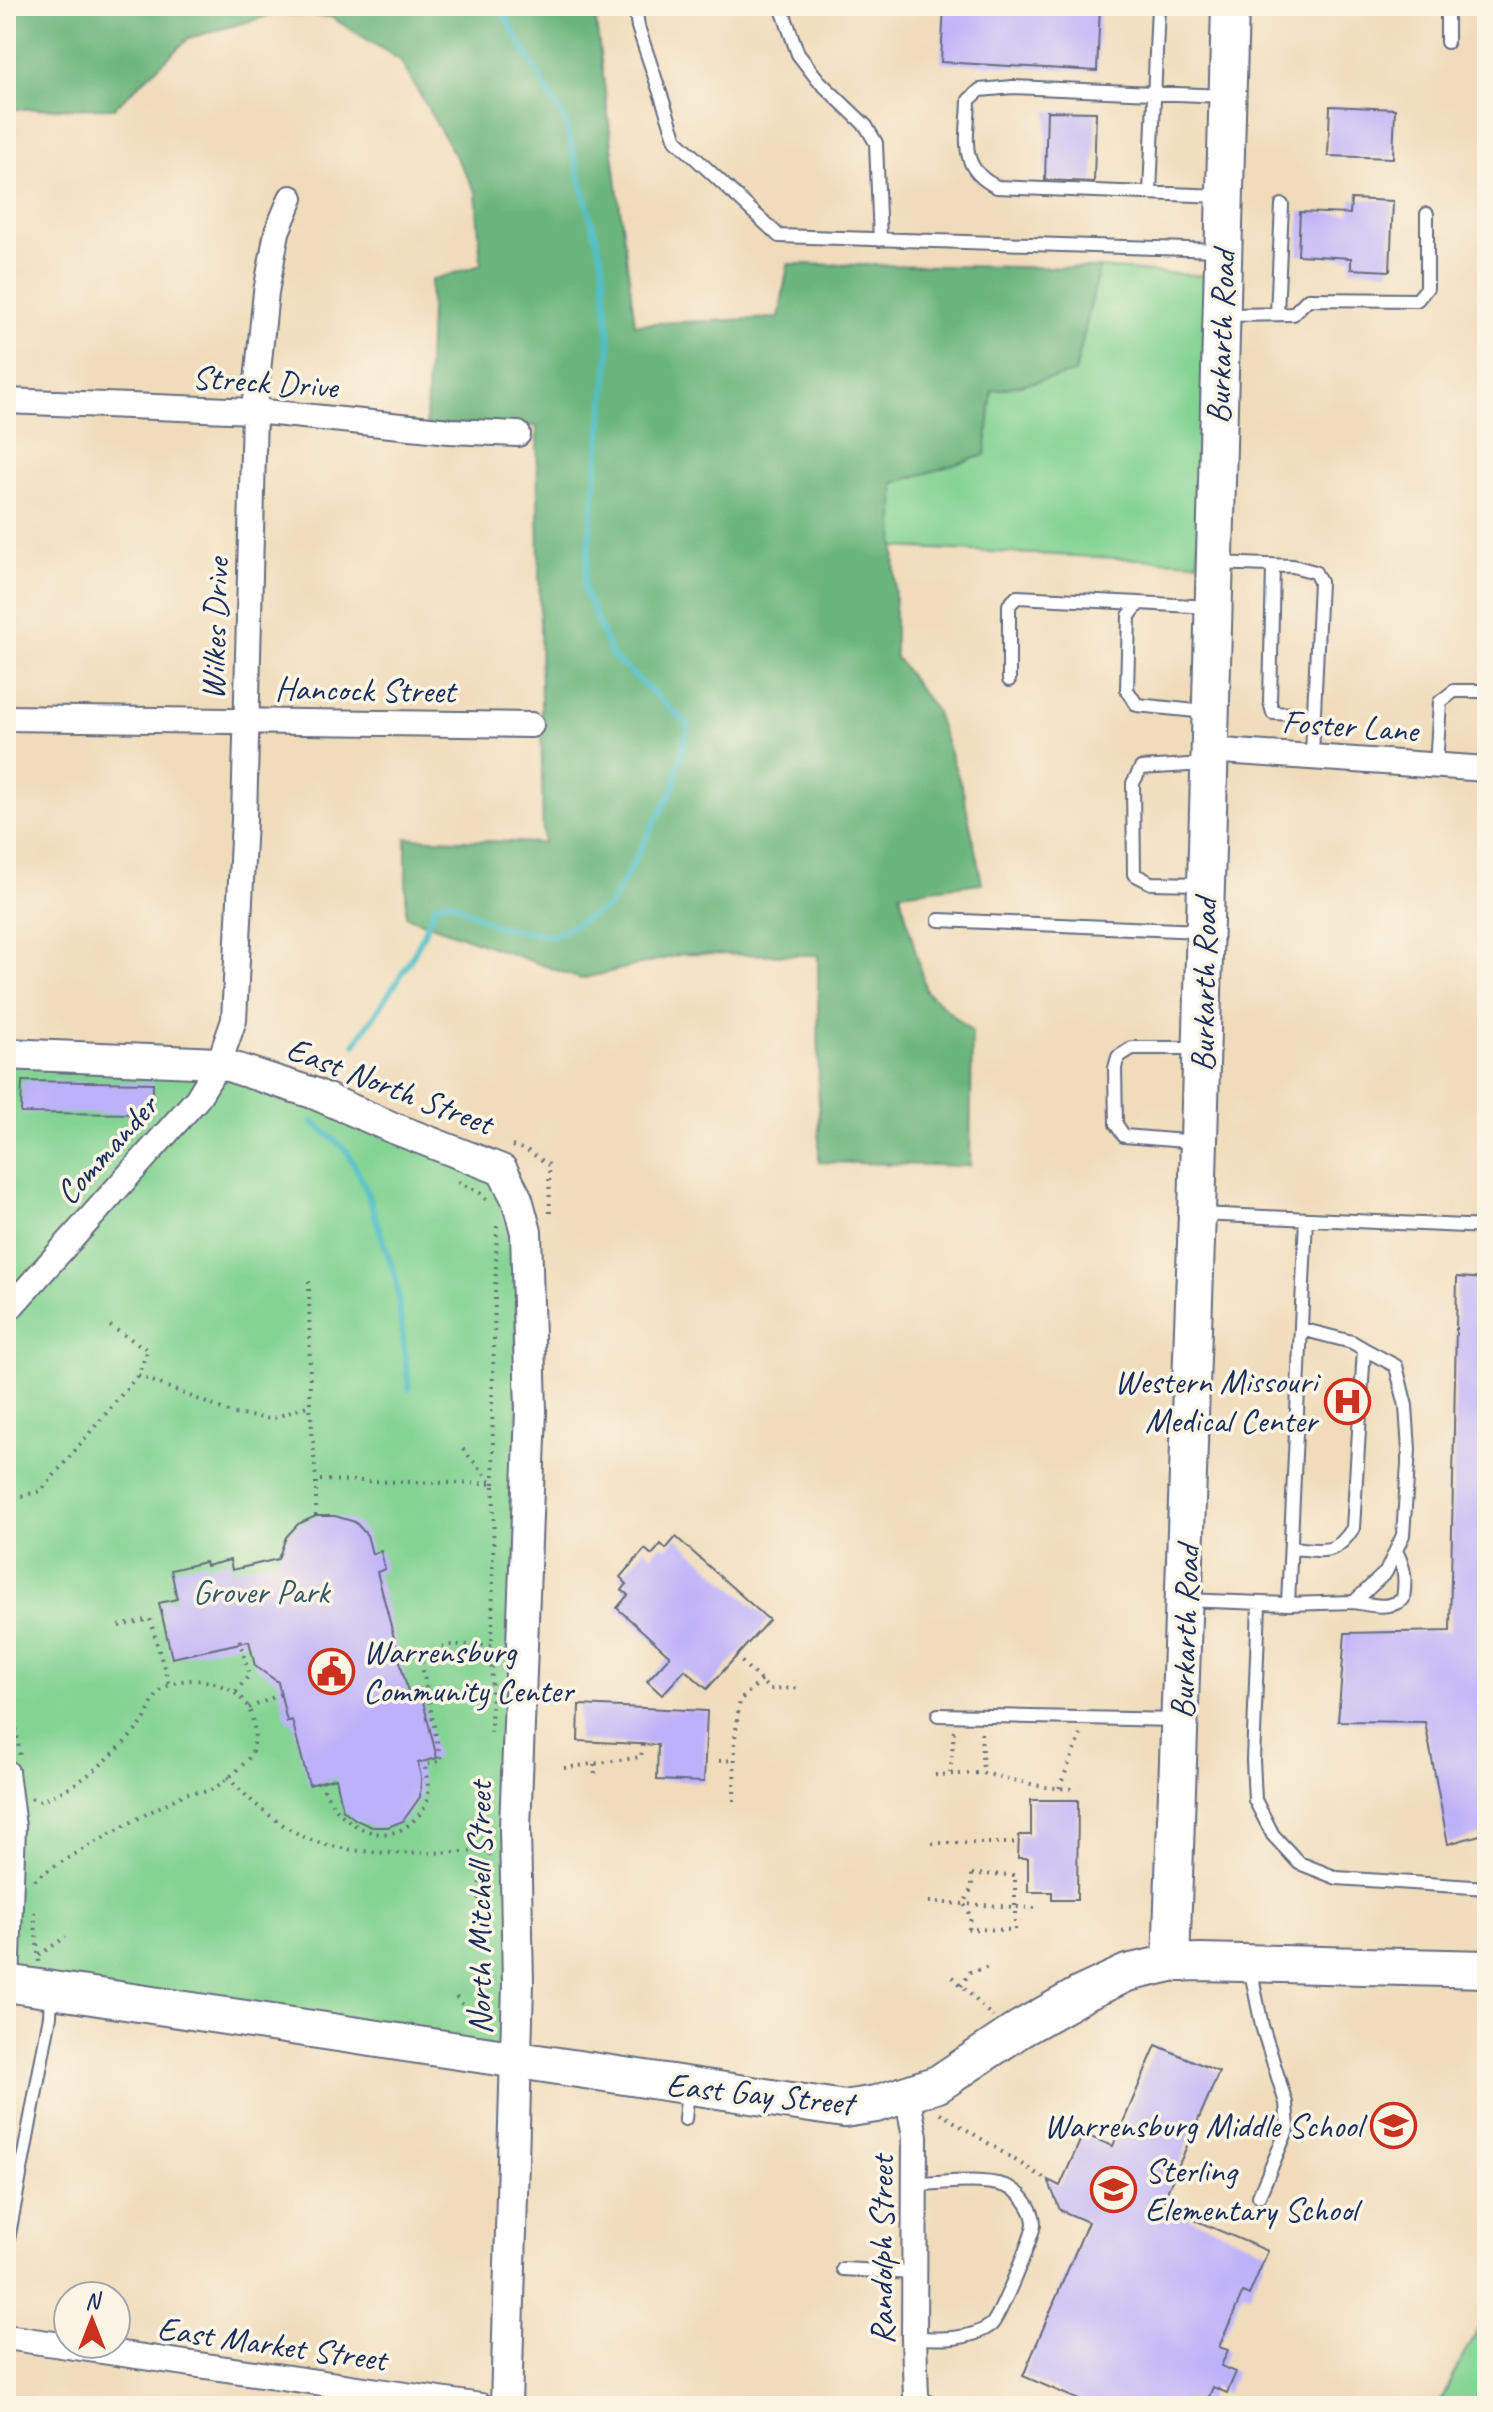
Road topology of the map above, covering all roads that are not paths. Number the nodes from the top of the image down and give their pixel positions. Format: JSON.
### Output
{"nodes":[{"id":1,"x":635,"y":6,"type":"edge"},
{"id":2,"x":781,"y":6,"type":"edge"},
{"id":3,"x":1158,"y":6,"type":"edge"},
{"id":4,"x":1230,"y":6,"type":"edge"},
{"id":5,"x":1447,"y":6,"type":"edge"},
{"id":6,"x":1447,"y":42,"type":"dead end"},
{"id":7,"x":1154,"y":93,"type":"junction"},
{"id":8,"x":1227,"y":96,"type":"junction"},
{"id":9,"x":1150,"y":193,"type":"junction"},
{"id":10,"x":1224,"y":196,"type":"junction"},
{"id":11,"x":291,"y":198,"type":"dead end"},
{"id":12,"x":1282,"y":205,"type":"dead end"},
{"id":13,"x":1427,"y":214,"type":"dead end"},
{"id":14,"x":880,"y":240,"type":"junction"},
{"id":15,"x":1222,"y":250,"type":"junction"},
{"id":16,"x":1277,"y":314,"type":"junction"},
{"id":17,"x":1221,"y":315,"type":"junction"},
{"id":18,"x":6,"y":401,"type":"edge"},
{"id":19,"x":254,"y":411,"type":"junction"},
{"id":20,"x":518,"y":434,"type":"dead end"},
{"id":21,"x":1214,"y":563,"type":"junction"},
{"id":22,"x":1273,"y":567,"type":"junction"},
{"id":23,"x":1139,"y":603,"type":"junction"},
{"id":24,"x":1213,"y":607,"type":"junction"},
{"id":25,"x":1009,"y":680,"type":"dead end"},
{"id":26,"x":1487,"y":691,"type":"edge"},
{"id":27,"x":1210,"y":712,"type":"junction"},
{"id":28,"x":1314,"y":715,"type":"junction"},
{"id":29,"x":6,"y":718,"type":"edge"},
{"id":30,"x":245,"y":721,"type":"junction"},
{"id":31,"x":531,"y":725,"type":"dead end"},
{"id":32,"x":1312,"y":755,"type":"junction"},
{"id":33,"x":1208,"y":757,"type":"junction"},
{"id":34,"x":1436,"y":766,"type":"junction"},
{"id":35,"x":1487,"y":769,"type":"edge"},
{"id":36,"x":1205,"y":884,"type":"junction"},
{"id":37,"x":939,"y":920,"type":"dead end"},
{"id":38,"x":1204,"y":931,"type":"junction"},
{"id":39,"x":1201,"y":1048,"type":"junction"},
{"id":40,"x":6,"y":1054,"type":"edge"},
{"id":41,"x":219,"y":1063,"type":"junction"},
{"id":42,"x":1199,"y":1142,"type":"junction"},
{"id":43,"x":1197,"y":1213,"type":"junction"},
{"id":44,"x":1306,"y":1219,"type":"junction"},
{"id":45,"x":1487,"y":1227,"type":"edge"},
{"id":46,"x":6,"y":1312,"type":"edge"},
{"id":47,"x":1301,"y":1329,"type":"junction"},
{"id":48,"x":1364,"y":1349,"type":"junction"},
{"id":49,"x":531,"y":1411,"type":"joint"},
{"id":50,"x":1291,"y":1548,"type":"junction"},
{"id":51,"x":1396,"y":1551,"type":"junction"},
{"id":52,"x":1185,"y":1600,"type":"junction"},
{"id":53,"x":1354,"y":1602,"type":"junction"},
{"id":54,"x":1259,"y":1604,"type":"junction"},
{"id":55,"x":1288,"y":1604,"type":"junction"},
{"id":56,"x":938,"y":1715,"type":"dead end"},
{"id":57,"x":1180,"y":1720,"type":"junction"},
{"id":58,"x":14,"y":1768,"type":"edge"},
{"id":59,"x":1487,"y":1888,"type":"edge"},
{"id":60,"x":1171,"y":1963,"type":"junction"},
{"id":61,"x":1250,"y":1964,"type":"junction"},
{"id":62,"x":1487,"y":1969,"type":"edge"},
{"id":63,"x":46,"y":1978,"type":"junction"},
{"id":64,"x":6,"y":1983,"type":"edge"},
{"id":65,"x":516,"y":2060,"type":"junction"},
{"id":66,"x":907,"y":2095,"type":"junction"},
{"id":67,"x":914,"y":2184,"type":"junction"},
{"id":68,"x":1259,"y":2196,"type":"dead end"},
{"id":69,"x":6,"y":2250,"type":"edge"},
{"id":70,"x":843,"y":2269,"type":"dead end"},
{"id":71,"x":914,"y":2273,"type":"junction"},
{"id":72,"x":6,"y":2337,"type":"edge"},
{"id":73,"x":914,"y":2338,"type":"junction"},
{"id":74,"x":915,"y":2402,"type":"edge"},
{"id":75,"x":481,"y":2406,"type":"edge"},
{"id":76,"x":506,"y":2406,"type":"edge"},
{"id":77,"x":940,"y":2406,"type":"edge"}],
"edges":[{"from":1,"to":14,"type":"lane"},
{"from":2,"to":14,"type":"lane"},
{"from":3,"to":7,"type":"lane"},
{"from":4,"to":8,"type":"main road","name":"Burkarth Road"},
{"from":5,"to":6,"type":"lane"},
{"from":7,"to":8,"type":"lane"},
{"from":7,"to":9,"type":"lane"},
{"from":7,"to":9,"type":"lane"},
{"from":8,"to":10,"type":"main road","name":"Burkarth Road"},
{"from":9,"to":10,"type":"lane"},
{"from":10,"to":15,"type":"main road","name":"Burkarth Road"},
{"from":11,"to":19,"type":"street","name":"Wilkes Drive"},
{"from":12,"to":16,"type":"lane"},
{"from":13,"to":16,"type":"lane"},
{"from":14,"to":15,"type":"lane"},
{"from":15,"to":17,"type":"main road","name":"Burkarth Road"},
{"from":16,"to":17,"type":"lane"},
{"from":17,"to":21,"type":"main road","name":"Burkarth Road"},
{"from":18,"to":19,"type":"street","name":"Streck Drive"},
{"from":19,"to":20,"type":"street","name":"Streck Drive"},
{"from":19,"to":30,"type":"street","name":"Wilkes Drive"},
{"from":21,"to":22,"type":"lane"},
{"from":21,"to":24,"type":"main road","name":"Burkarth Road"},
{"from":22,"to":28,"type":"lane"},
{"from":22,"to":28,"type":"lane"},
{"from":23,"to":24,"type":"lane"},
{"from":23,"to":25,"type":"lane"},
{"from":23,"to":27,"type":"lane"},
{"from":24,"to":27,"type":"main road","name":"Burkarth Road"},
{"from":26,"to":34,"type":"lane"},
{"from":27,"to":33,"type":"main road","name":"Burkarth Road"},
{"from":28,"to":32,"type":"lane"},
{"from":29,"to":30,"type":"street","name":"Hancock Street"},
{"from":30,"to":31,"type":"street","name":"Hancock Street"},
{"from":30,"to":41,"type":"street","name":"Wilkes Drive"},
{"from":32,"to":33,"type":"street","name":"Foster Lane"},
{"from":32,"to":34,"type":"street","name":"Foster Lane"},
{"from":33,"to":36,"type":"main road","name":"Burkarth Road"},
{"from":33,"to":36,"type":"lane"},
{"from":34,"to":35,"type":"street","name":"Foster Lane"},
{"from":36,"to":38,"type":"main road","name":"Burkarth Road"},
{"from":37,"to":38,"type":"lane"},
{"from":38,"to":39,"type":"main road","name":"Burkarth Road"},
{"from":39,"to":42,"type":"main road","name":"Burkarth Road"},
{"from":39,"to":42,"type":"lane"},
{"from":40,"to":41,"type":"street","name":"East North Street"},
{"from":41,"to":46,"type":"street","name":"Commander"},
{"from":41,"to":49,"type":"street","name":"East North Street"},
{"from":42,"to":43,"type":"main road","name":"Burkarth Road"},
{"from":43,"to":44,"type":"lane"},
{"from":43,"to":52,"type":"main road","name":"Burkarth Road"},
{"from":44,"to":45,"type":"lane"},
{"from":44,"to":47,"type":"lane"},
{"from":47,"to":48,"type":"lane"},
{"from":47,"to":50,"type":"lane"},
{"from":48,"to":50,"type":"lane"},
{"from":48,"to":51,"type":"lane"},
{"from":49,"to":65,"type":"street","name":"North Mitchell Street"},
{"from":50,"to":55,"type":"lane"},
{"from":51,"to":53,"type":"lane"},
{"from":51,"to":53,"type":"lane"},
{"from":52,"to":54,"type":"lane"},
{"from":52,"to":57,"type":"main road","name":"Burkarth Road"},
{"from":53,"to":55,"type":"lane"},
{"from":54,"to":55,"type":"lane"},
{"from":54,"to":59,"type":"lane"},
{"from":56,"to":57,"type":"lane"},
{"from":57,"to":60,"type":"main road","name":"Burkarth Road"},
{"from":58,"to":64,"type":"street"},
{"from":60,"to":61,"type":"main road","name":"East Gay Street"},
{"from":60,"to":66,"type":"main road","name":"East Gay Street"},
{"from":61,"to":62,"type":"main road","name":"East Gay Street"},
{"from":61,"to":68,"type":"lane"},
{"from":63,"to":64,"type":"main road","name":"East Gay Street"},
{"from":63,"to":65,"type":"main road","name":"East Gay Street"},
{"from":63,"to":69,"type":"lane"},
{"from":65,"to":66,"type":"main road","name":"East Gay Street"},
{"from":65,"to":76,"type":"street","name":"North Mitchell Street"},
{"from":66,"to":67,"type":"street","name":"Randolph Street"},
{"from":67,"to":71,"type":"street","name":"Randolph Street"},
{"from":67,"to":73,"type":"lane"},
{"from":70,"to":71,"type":"lane"},
{"from":71,"to":73,"type":"street","name":"Randolph Street"},
{"from":72,"to":75,"type":"street","name":"East Market Street"},
{"from":73,"to":74,"type":"street","name":"Randolph Street"},
{"from":74,"to":77,"type":"lane"}]}
